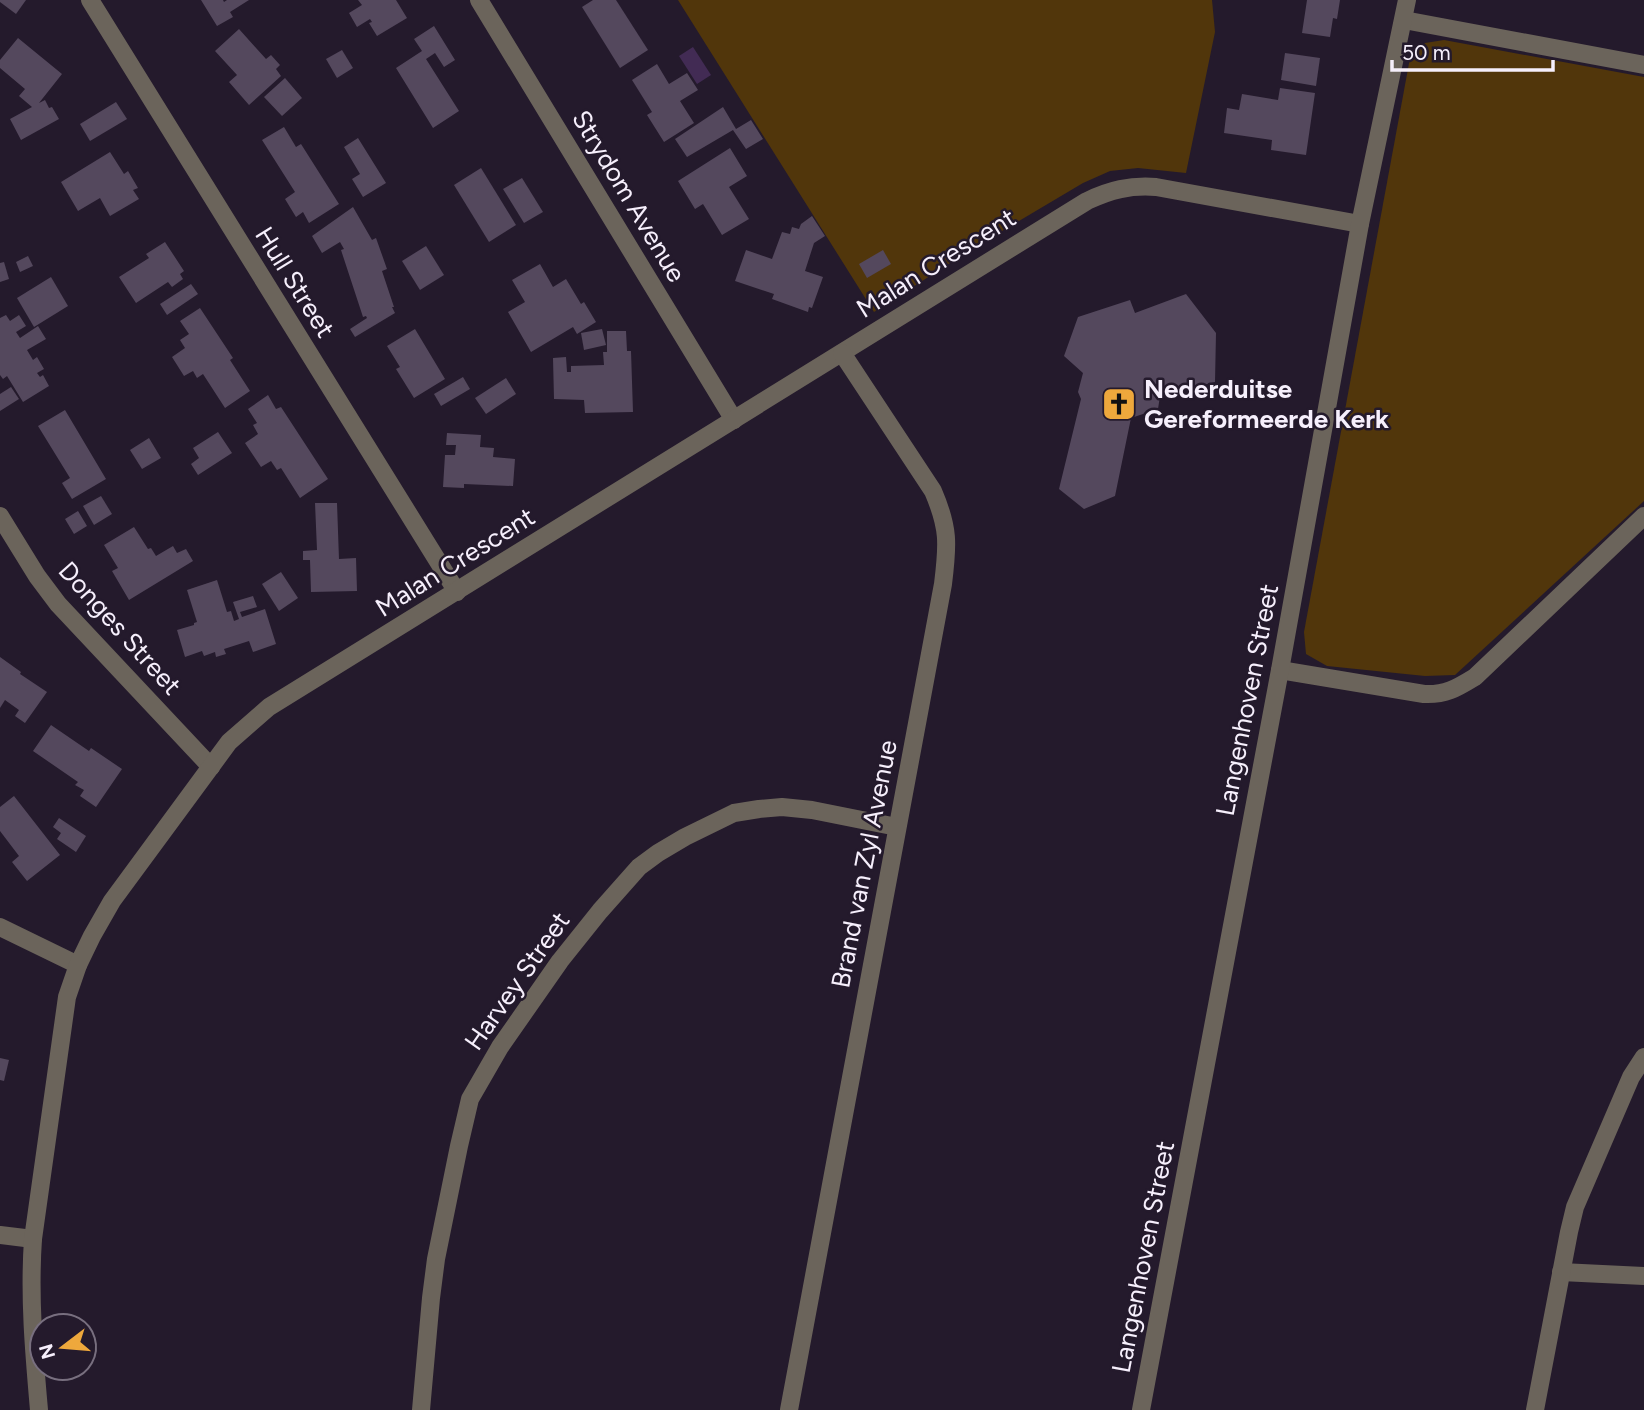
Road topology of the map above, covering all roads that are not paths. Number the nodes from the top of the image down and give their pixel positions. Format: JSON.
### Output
{"nodes":[{"id":1,"x":90,"y":0,"type":"edge"},
{"id":2,"x":479,"y":0,"type":"edge"},
{"id":3,"x":1407,"y":0,"type":"edge"},
{"id":4,"x":1404,"y":20,"type":"junction"},
{"id":5,"x":1644,"y":65,"type":"edge"},
{"id":6,"x":1360,"y":224,"type":"junction"},
{"id":7,"x":842,"y":353,"type":"junction"},
{"id":8,"x":734,"y":420,"type":"junction"},
{"id":9,"x":0,"y":516,"type":"edge"},
{"id":10,"x":1644,"y":516,"type":"edge"},
{"id":11,"x":457,"y":592,"type":"junction"},
{"id":12,"x":1280,"y":670,"type":"junction"},
{"id":13,"x":211,"y":766,"type":"junction"},
{"id":14,"x":897,"y":827,"type":"junction"},
{"id":15,"x":0,"y":927,"type":"edge"},
{"id":16,"x":78,"y":965,"type":"junction"},
{"id":17,"x":1644,"y":1057,"type":"edge"},
{"id":18,"x":0,"y":1235,"type":"edge"},
{"id":19,"x":33,"y":1239,"type":"junction"},
{"id":20,"x":1561,"y":1272,"type":"junction"},
{"id":21,"x":1644,"y":1276,"type":"edge"},
{"id":22,"x":39,"y":1410,"type":"edge"},
{"id":23,"x":421,"y":1410,"type":"edge"},
{"id":24,"x":789,"y":1410,"type":"edge"},
{"id":25,"x":1141,"y":1410,"type":"edge"},
{"id":26,"x":1535,"y":1410,"type":"edge"}],
"edges":[{"from":1,"to":11,"type":"street","name":"Hull Street"},
{"from":2,"to":8,"type":"street","name":"Strydom Avenue"},
{"from":3,"to":4,"type":"street","name":"Langenhoven Street"},
{"from":4,"to":5,"type":"street"},
{"from":4,"to":6,"type":"street","name":"Langenhoven Street"},
{"from":6,"to":7,"type":"street","name":"Malan Crescent"},
{"from":6,"to":12,"type":"street","name":"Langenhoven Street"},
{"from":7,"to":8,"type":"street","name":"Malan Crescent"},
{"from":7,"to":14,"type":"street","name":"Brand van Zyl Avenue"},
{"from":8,"to":11,"type":"street","name":"Malan Crescent"},
{"from":9,"to":13,"type":"street","name":"Donges Street"},
{"from":10,"to":12,"type":"street"},
{"from":11,"to":13,"type":"street","name":"Malan Crescent"},
{"from":12,"to":25,"type":"street","name":"Langenhoven Street"},
{"from":13,"to":16,"type":"street","name":"Malan Crescent"},
{"from":14,"to":23,"type":"street","name":"Harvey Street"},
{"from":14,"to":24,"type":"street","name":"Brand van Zyl Avenue"},
{"from":15,"to":16,"type":"street"},
{"from":16,"to":19,"type":"street","name":"Malan Crescent"},
{"from":17,"to":20,"type":"street"},
{"from":18,"to":19,"type":"street"},
{"from":19,"to":22,"type":"street","name":"Malan Crescent"},
{"from":20,"to":21,"type":"street"},
{"from":20,"to":26,"type":"street"}]}
